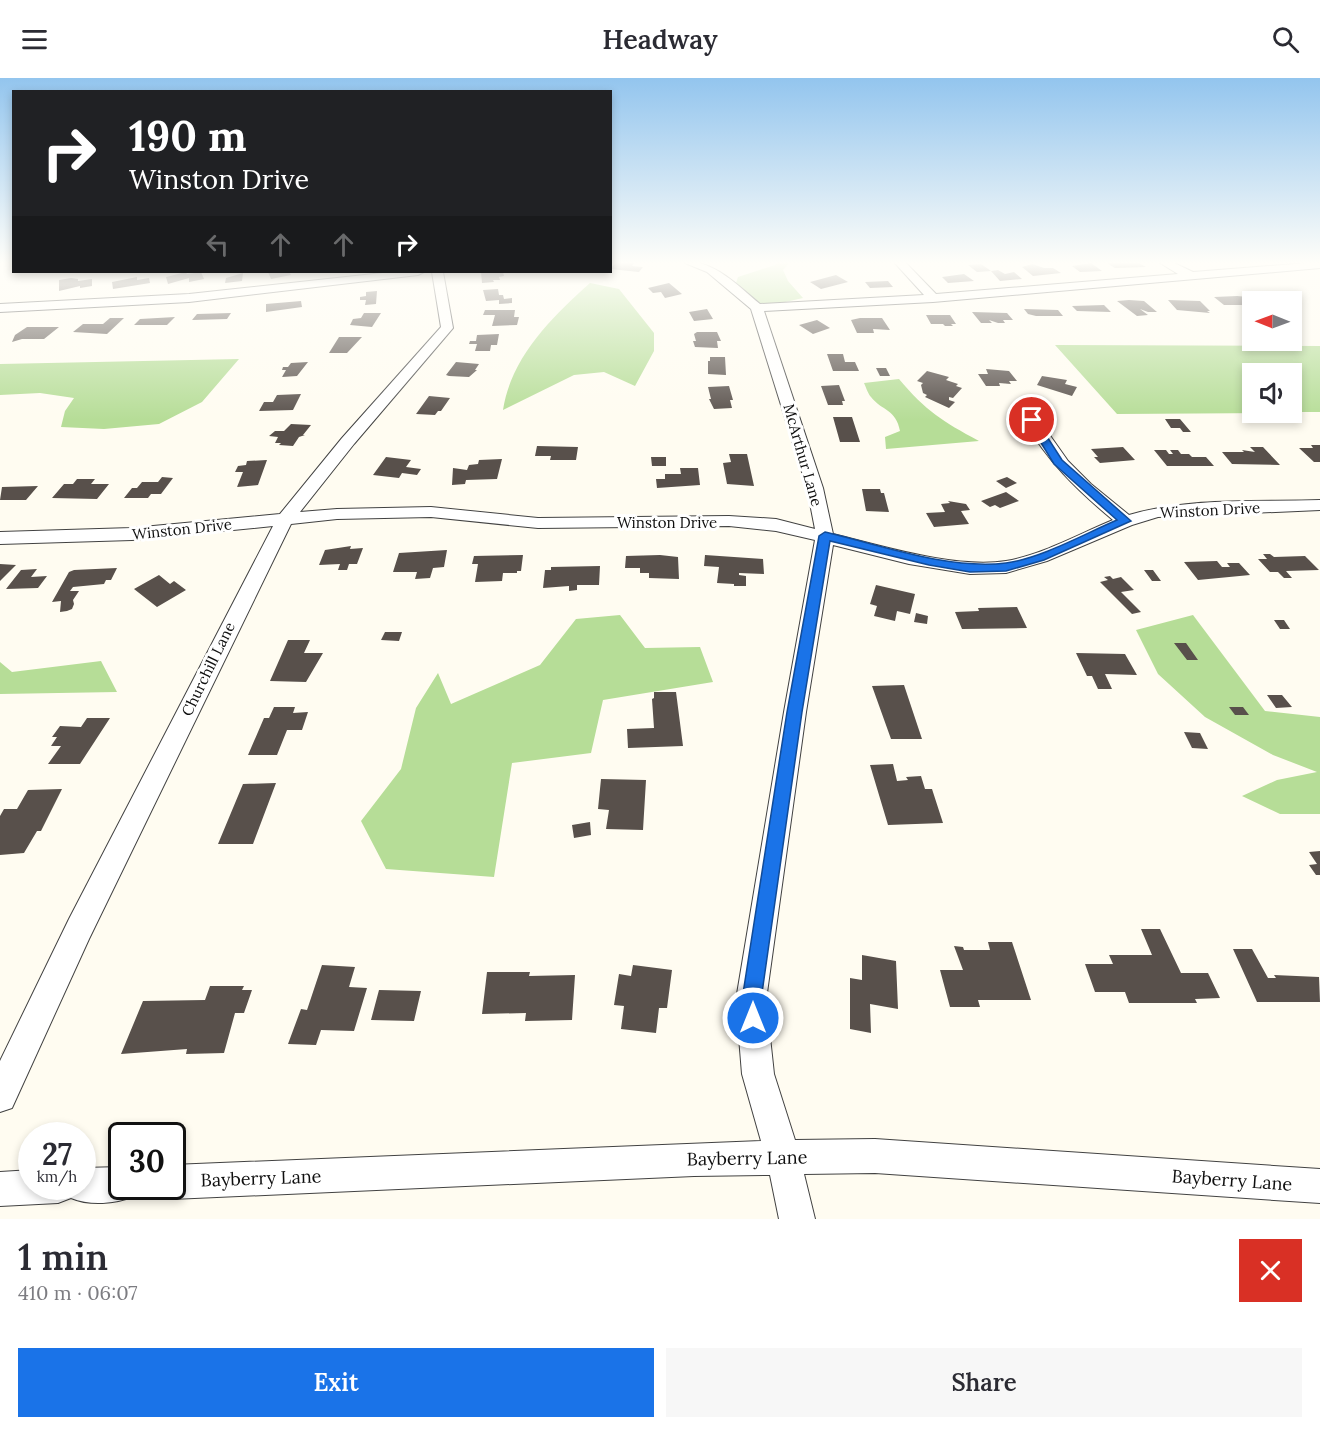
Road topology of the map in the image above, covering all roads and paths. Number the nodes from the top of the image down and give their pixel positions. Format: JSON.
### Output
{"nodes":[{"id":1,"x":445,"y":314,"type":"edge"},
{"id":2,"x":759,"y":314,"type":"edge"},
{"id":3,"x":1032,"y":420,"type":"dead end"},
{"id":4,"x":1320,"y":505,"type":"edge"},
{"id":5,"x":285,"y":519,"type":"junction"},
{"id":6,"x":1126,"y":521,"type":"junction"},
{"id":7,"x":825,"y":536,"type":"junction"},
{"id":8,"x":0,"y":538,"type":"edge"},
{"id":9,"x":0,"y":1096,"type":"edge"},
{"id":10,"x":783,"y":1157,"type":"junction"},
{"id":11,"x":186,"y":1181,"type":"edge"},
{"id":12,"x":1320,"y":1186,"type":"edge"},
{"id":13,"x":18,"y":1188,"type":"edge"},
{"id":14,"x":0,"y":1189,"type":"edge"},
{"id":15,"x":797,"y":1219,"type":"edge"}],
"edges":[{"from":1,"to":5,"type":"street","name":"Churchill Lane"},
{"from":2,"to":7,"type":"street","name":"McArthur Lane"},
{"from":3,"to":6,"type":"street"},
{"from":4,"to":6,"type":"street","name":"Winston Drive"},
{"from":5,"to":7,"type":"street","name":"Winston Drive"},
{"from":5,"to":8,"type":"street","name":"Winston Drive"},
{"from":5,"to":9,"type":"street","name":"Churchill Lane"},
{"from":6,"to":7,"type":"street","name":"Winston Drive"},
{"from":7,"to":10,"type":"street","name":"McArthur Lane"},
{"from":10,"to":11,"type":"street","name":"Bayberry Lane"},
{"from":10,"to":12,"type":"street","name":"Bayberry Lane"},
{"from":10,"to":15,"type":"street","name":"McArthur Lane"},
{"from":13,"to":14,"type":"street"}]}
